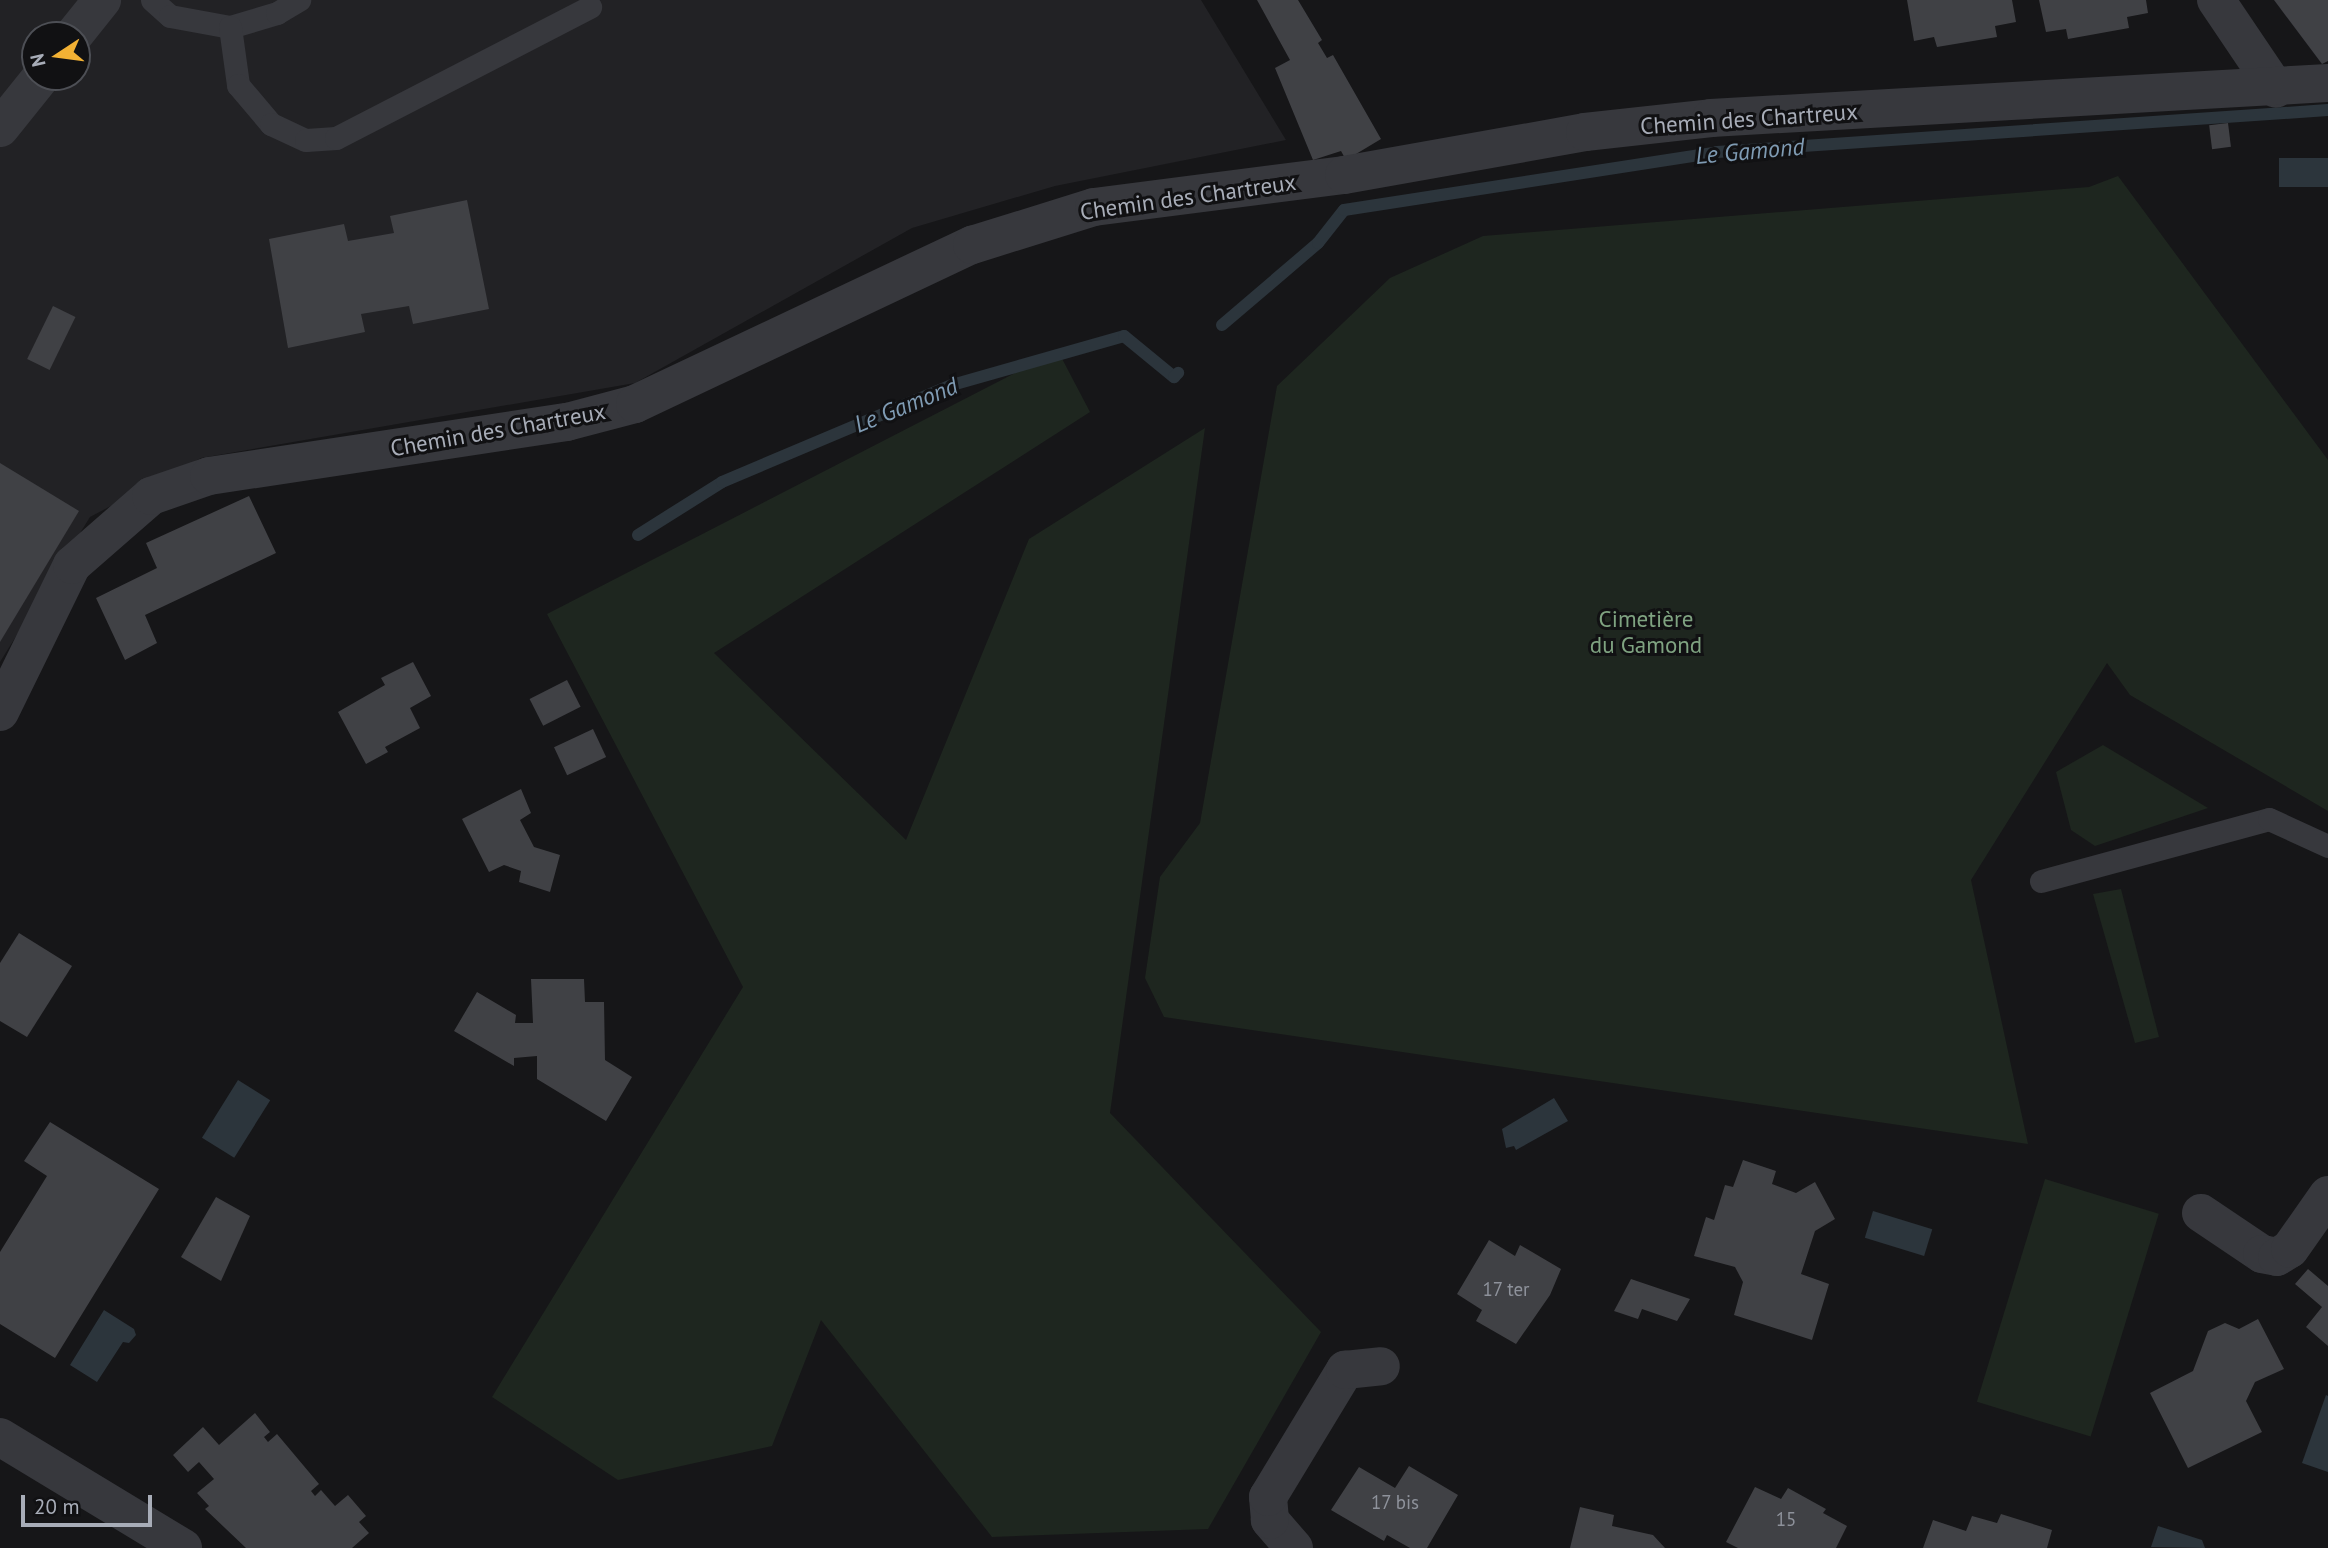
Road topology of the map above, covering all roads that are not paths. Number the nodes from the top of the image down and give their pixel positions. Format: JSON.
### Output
{"nodes":[{"id":1,"x":102,"y":0,"type":"edge"},
{"id":2,"x":152,"y":0,"type":"edge"},
{"id":3,"x":299,"y":0,"type":"edge"},
{"id":4,"x":2216,"y":0,"type":"edge"},
{"id":5,"x":590,"y":7,"type":"dead end"},
{"id":6,"x":85,"y":21,"type":"edge"},
{"id":7,"x":230,"y":27,"type":"junction"},
{"id":8,"x":2328,"y":83,"type":"edge"},
{"id":9,"x":2276,"y":89,"type":"junction"},
{"id":10,"x":30,"y":91,"type":"edge"},
{"id":11,"x":0,"y":128,"type":"edge"},
{"id":12,"x":0,"y":712,"type":"edge"},
{"id":13,"x":2328,"y":846,"type":"edge"},
{"id":14,"x":2041,"y":881,"type":"dead end"},
{"id":15,"x":2328,"y":1195,"type":"edge"},
{"id":16,"x":2201,"y":1213,"type":"dead end"},
{"id":17,"x":1381,"y":1366,"type":"dead end"},
{"id":18,"x":0,"y":1437,"type":"edge"},
{"id":19,"x":183,"y":1548,"type":"edge"},
{"id":20,"x":1294,"y":1548,"type":"edge"}],
"edges":[{"from":1,"to":6,"type":"street"},
{"from":2,"to":7,"type":"lane"},
{"from":3,"to":7,"type":"lane"},
{"from":4,"to":9,"type":"street"},
{"from":5,"to":7,"type":"lane"},
{"from":8,"to":9,"type":"street","name":"Chemin des Chartreux"},
{"from":9,"to":12,"type":"street","name":"Chemin des Chartreux"},
{"from":10,"to":11,"type":"street"},
{"from":13,"to":14,"type":"lane"},
{"from":15,"to":16,"type":"street"},
{"from":17,"to":20,"type":"street"},
{"from":18,"to":19,"type":"street"}]}
